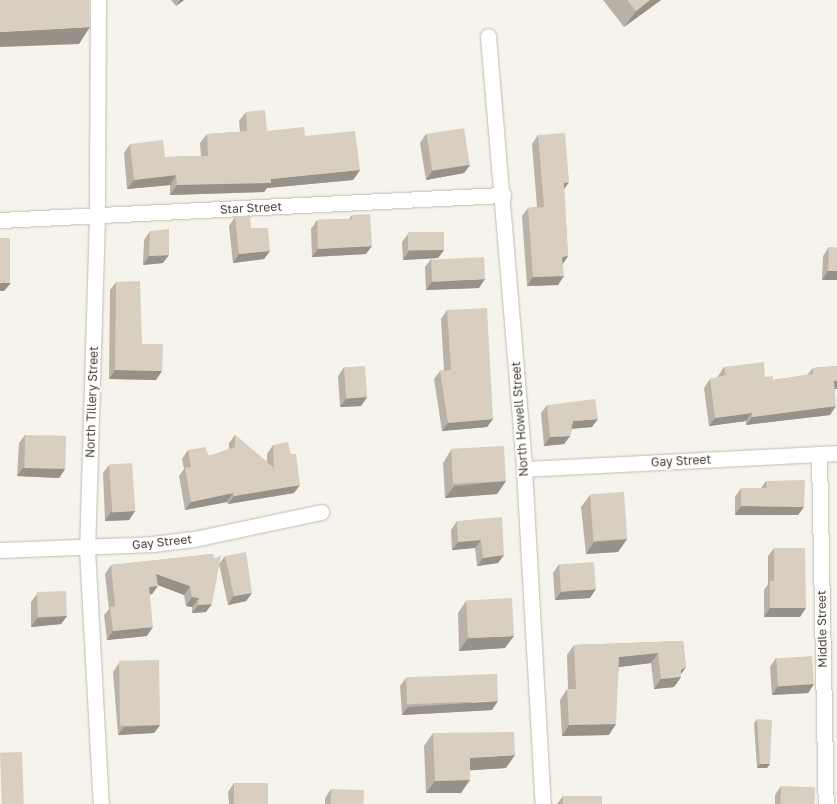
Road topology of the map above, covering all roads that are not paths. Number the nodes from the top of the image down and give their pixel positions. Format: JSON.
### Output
{"nodes":[{"id":1,"x":98,"y":0,"type":"edge"},
{"id":2,"x":488,"y":36,"type":"dead end"},
{"id":3,"x":503,"y":195,"type":"junction"},
{"id":4,"x":97,"y":216,"type":"junction"},
{"id":5,"x":0,"y":220,"type":"edge"},
{"id":6,"x":837,"y":453,"type":"edge"},
{"id":7,"x":819,"y":454,"type":"junction"},
{"id":8,"x":524,"y":470,"type":"junction"},
{"id":9,"x":321,"y":512,"type":"dead end"},
{"id":10,"x":87,"y":549,"type":"junction"},
{"id":11,"x":0,"y":550,"type":"edge"},
{"id":12,"x":100,"y":804,"type":"edge"},
{"id":13,"x":543,"y":804,"type":"edge"},
{"id":14,"x":826,"y":804,"type":"edge"}],
"edges":[{"from":1,"to":4,"type":"street","name":"North Tillery Street"},
{"from":2,"to":3,"type":"street","name":"North Howell Street"},
{"from":3,"to":4,"type":"street","name":"Star Street"},
{"from":3,"to":8,"type":"street","name":"North Howell Street"},
{"from":4,"to":5,"type":"street","name":"Star Street"},
{"from":4,"to":10,"type":"street","name":"North Tillery Street"},
{"from":6,"to":7,"type":"street","name":"Gay Street"},
{"from":7,"to":8,"type":"street","name":"Gay Street"},
{"from":7,"to":14,"type":"street","name":"Middle Street"},
{"from":8,"to":13,"type":"street","name":"North Howell Street"},
{"from":9,"to":10,"type":"street","name":"Gay Street"},
{"from":10,"to":11,"type":"street","name":"Gay Street"},
{"from":10,"to":12,"type":"street","name":"North Tillery Street"}]}
